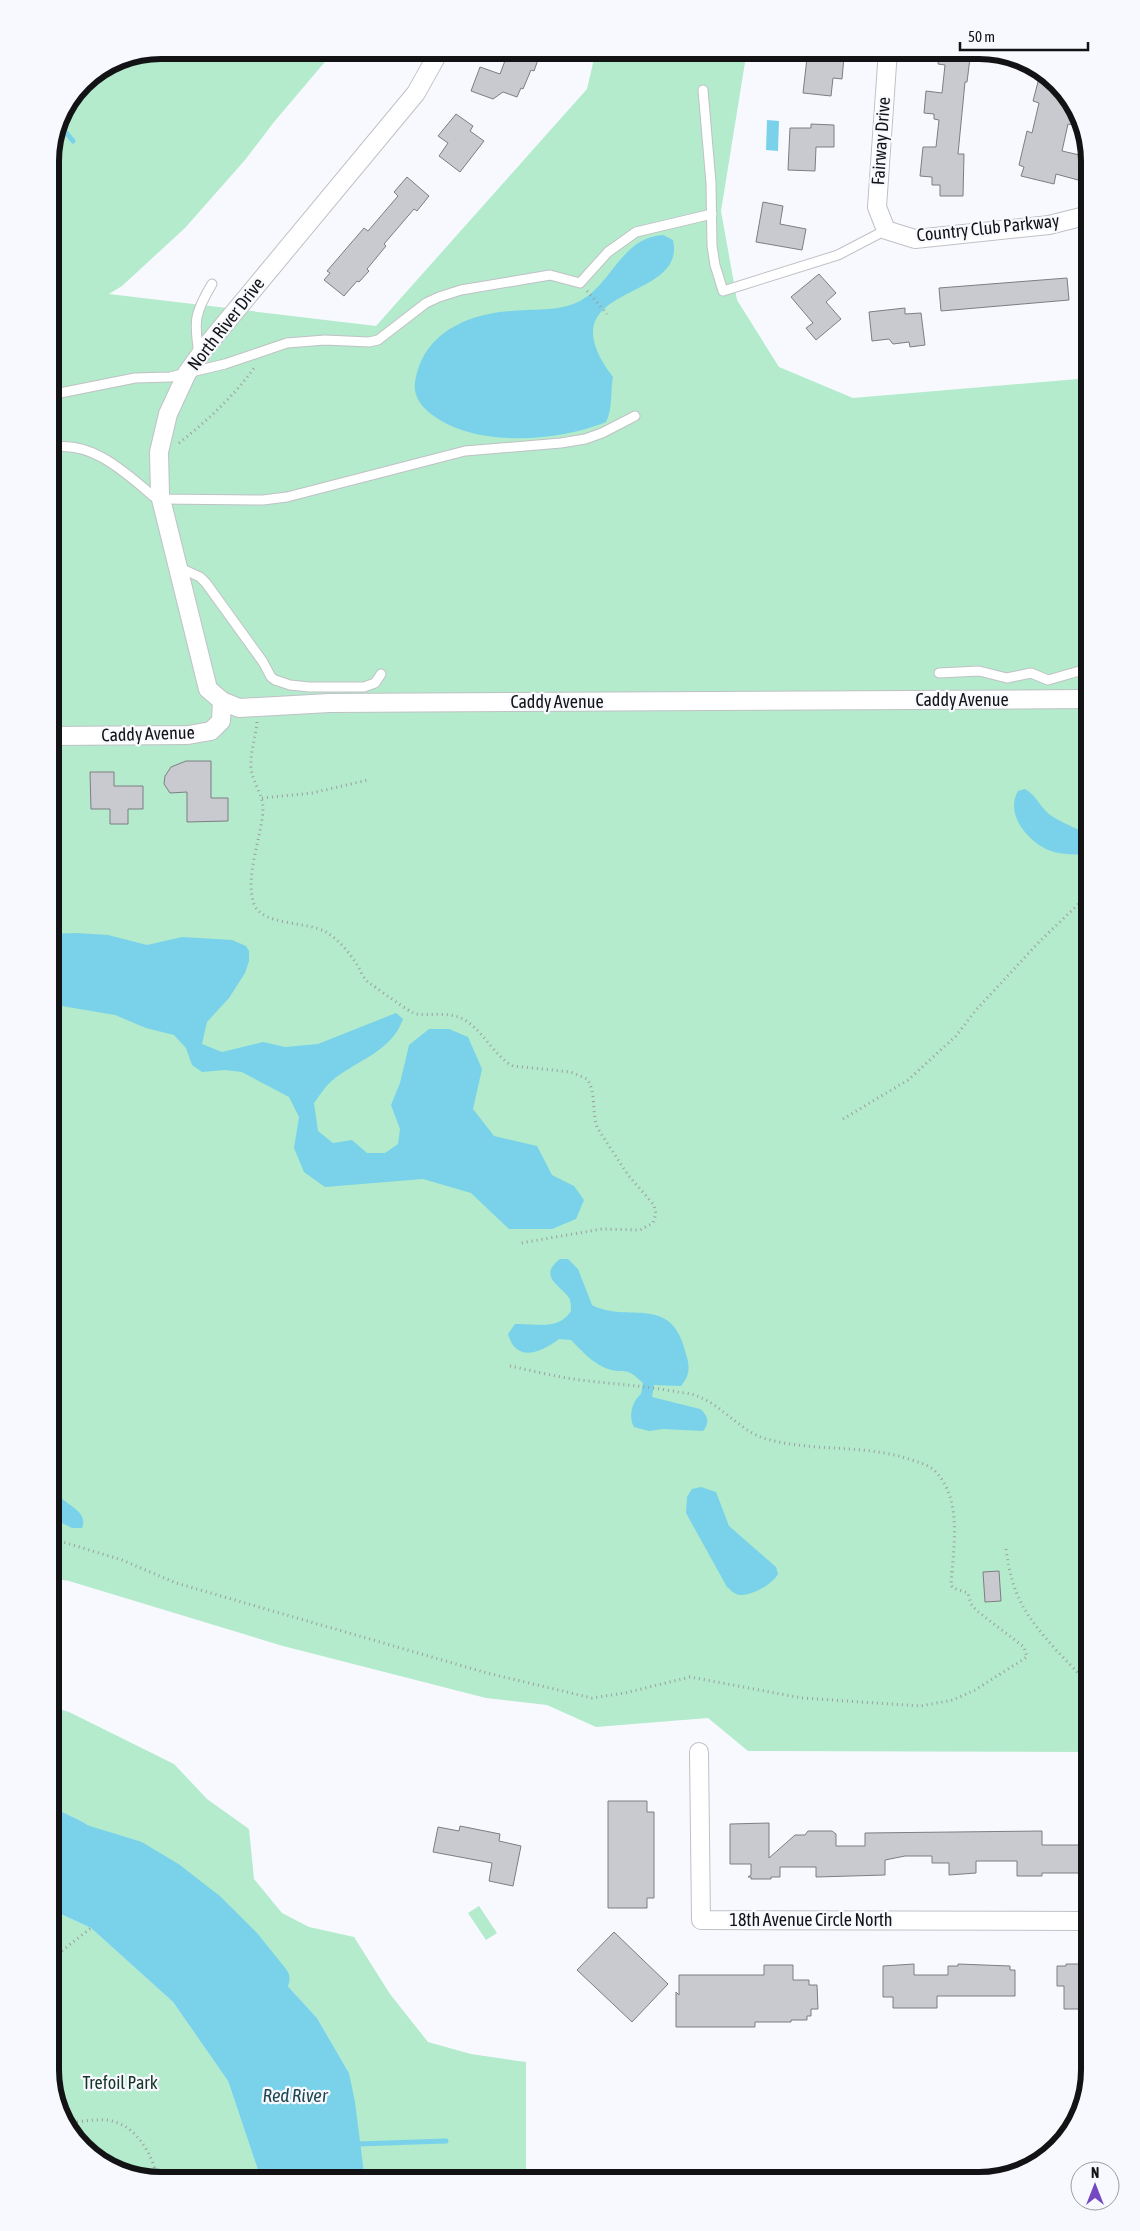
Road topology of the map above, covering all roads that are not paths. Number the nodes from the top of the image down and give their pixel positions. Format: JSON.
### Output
{"nodes":[{"id":1,"x":435,"y":59,"type":"edge"},
{"id":2,"x":887,"y":59,"type":"edge"},
{"id":3,"x":703,"y":90,"type":"dead end"},
{"id":4,"x":712,"y":214,"type":"junction"},
{"id":5,"x":1081,"y":217,"type":"edge"},
{"id":6,"x":886,"y":230,"type":"junction"},
{"id":7,"x":212,"y":284,"type":"dead end"},
{"id":8,"x":199,"y":356,"type":"junction"},
{"id":9,"x":187,"y":373,"type":"junction"},
{"id":10,"x":59,"y":393,"type":"edge"},
{"id":11,"x":635,"y":416,"type":"dead end"},
{"id":12,"x":59,"y":446,"type":"edge"},
{"id":13,"x":160,"y":499,"type":"junction"},
{"id":14,"x":176,"y":566,"type":"junction"},
{"id":15,"x":1081,"y":671,"type":"edge"},
{"id":16,"x":939,"y":673,"type":"dead end"},
{"id":17,"x":381,"y":674,"type":"dead end"},
{"id":18,"x":1081,"y":699,"type":"edge"},
{"id":19,"x":222,"y":701,"type":"junction"},
{"id":20,"x":59,"y":736,"type":"edge"},
{"id":21,"x":699,"y":1752,"type":"dead end"},
{"id":22,"x":1081,"y":1921,"type":"edge"}],
"edges":[{"from":1,"to":8,"type":"street","name":"North River Drive"},
{"from":2,"to":6,"type":"street","name":"Fairway Drive"},
{"from":3,"to":4,"type":"lane"},
{"from":4,"to":6,"type":"lane"},
{"from":4,"to":9,"type":"lane"},
{"from":5,"to":6,"type":"street","name":"Country Club Parkway"},
{"from":7,"to":8,"type":"lane"},
{"from":8,"to":9,"type":"street","name":"North River Drive"},
{"from":9,"to":10,"type":"lane"},
{"from":9,"to":13,"type":"street","name":"North River Drive"},
{"from":11,"to":13,"type":"lane"},
{"from":12,"to":13,"type":"lane"},
{"from":13,"to":14,"type":"street","name":"North River Drive"},
{"from":14,"to":17,"type":"lane"},
{"from":14,"to":19,"type":"street","name":"North River Drive"},
{"from":15,"to":16,"type":"lane"},
{"from":18,"to":19,"type":"street","name":"Caddy Avenue"},
{"from":19,"to":20,"type":"street","name":"Caddy Avenue"},
{"from":21,"to":22,"type":"street","name":"18th Avenue Circle North"}]}
